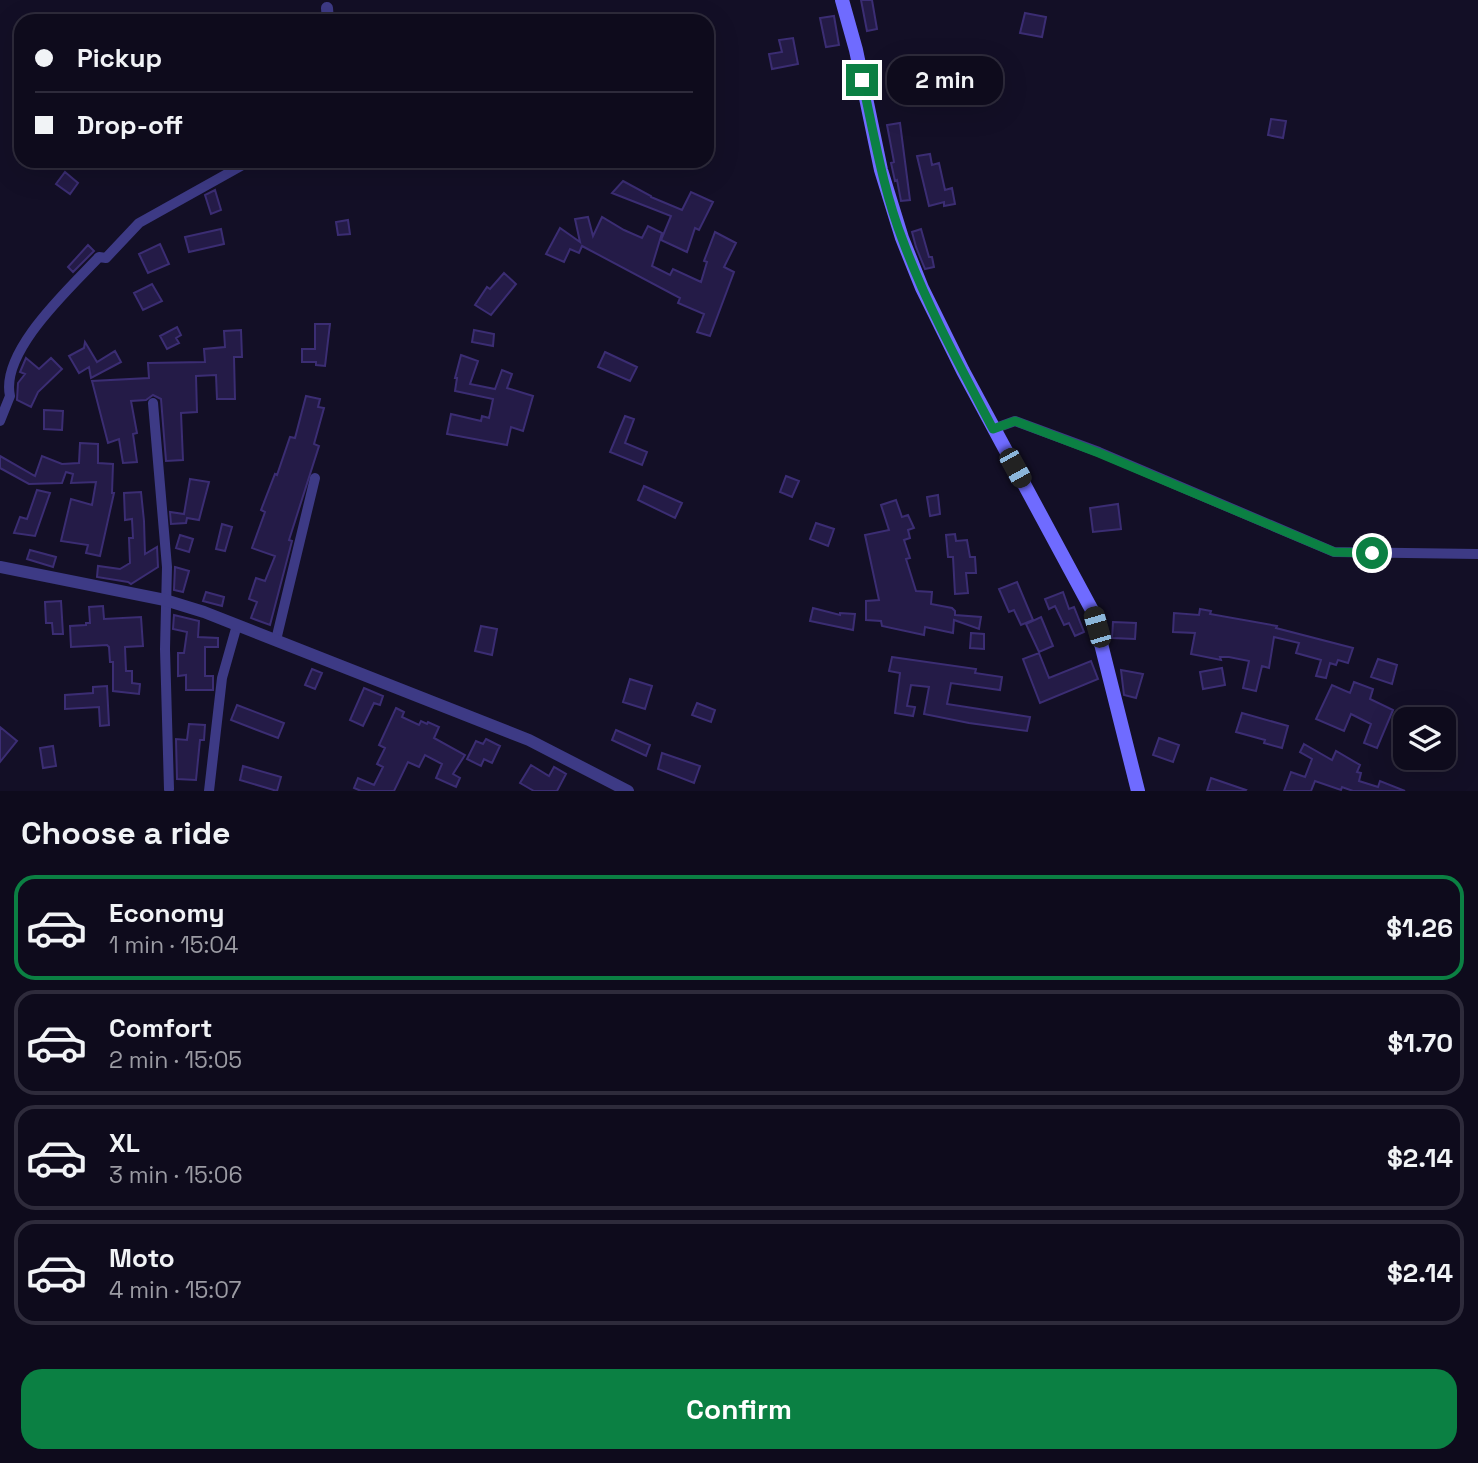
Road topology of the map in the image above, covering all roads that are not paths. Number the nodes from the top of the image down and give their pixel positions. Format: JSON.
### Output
{"nodes":[{"id":1,"x":842,"y":0,"type":"edge"},
{"id":2,"x":237,"y":168,"type":"edge"},
{"id":3,"x":153,"y":403,"type":"dead end"},
{"id":4,"x":0,"y":421,"type":"edge"},
{"id":5,"x":993,"y":429,"type":"junction"},
{"id":6,"x":315,"y":478,"type":"dead end"},
{"id":7,"x":1478,"y":554,"type":"edge"},
{"id":8,"x":0,"y":567,"type":"edge"},
{"id":9,"x":165,"y":600,"type":"junction"},
{"id":10,"x":237,"y":625,"type":"junction"},
{"id":11,"x":276,"y":639,"type":"junction"},
{"id":12,"x":169,"y":789,"type":"dead end"},
{"id":13,"x":209,"y":791,"type":"edge"},
{"id":14,"x":628,"y":791,"type":"edge"},
{"id":15,"x":1138,"y":791,"type":"edge"}],
"edges":[{"from":1,"to":5,"type":"main road"},
{"from":2,"to":4,"type":"street"},
{"from":3,"to":9,"type":"street"},
{"from":5,"to":7,"type":"street"},
{"from":5,"to":15,"type":"main road"},
{"from":6,"to":11,"type":"street"},
{"from":8,"to":9,"type":"street"},
{"from":9,"to":10,"type":"street"},
{"from":9,"to":12,"type":"street"},
{"from":10,"to":11,"type":"street"},
{"from":10,"to":13,"type":"street"},
{"from":11,"to":14,"type":"street"}]}
